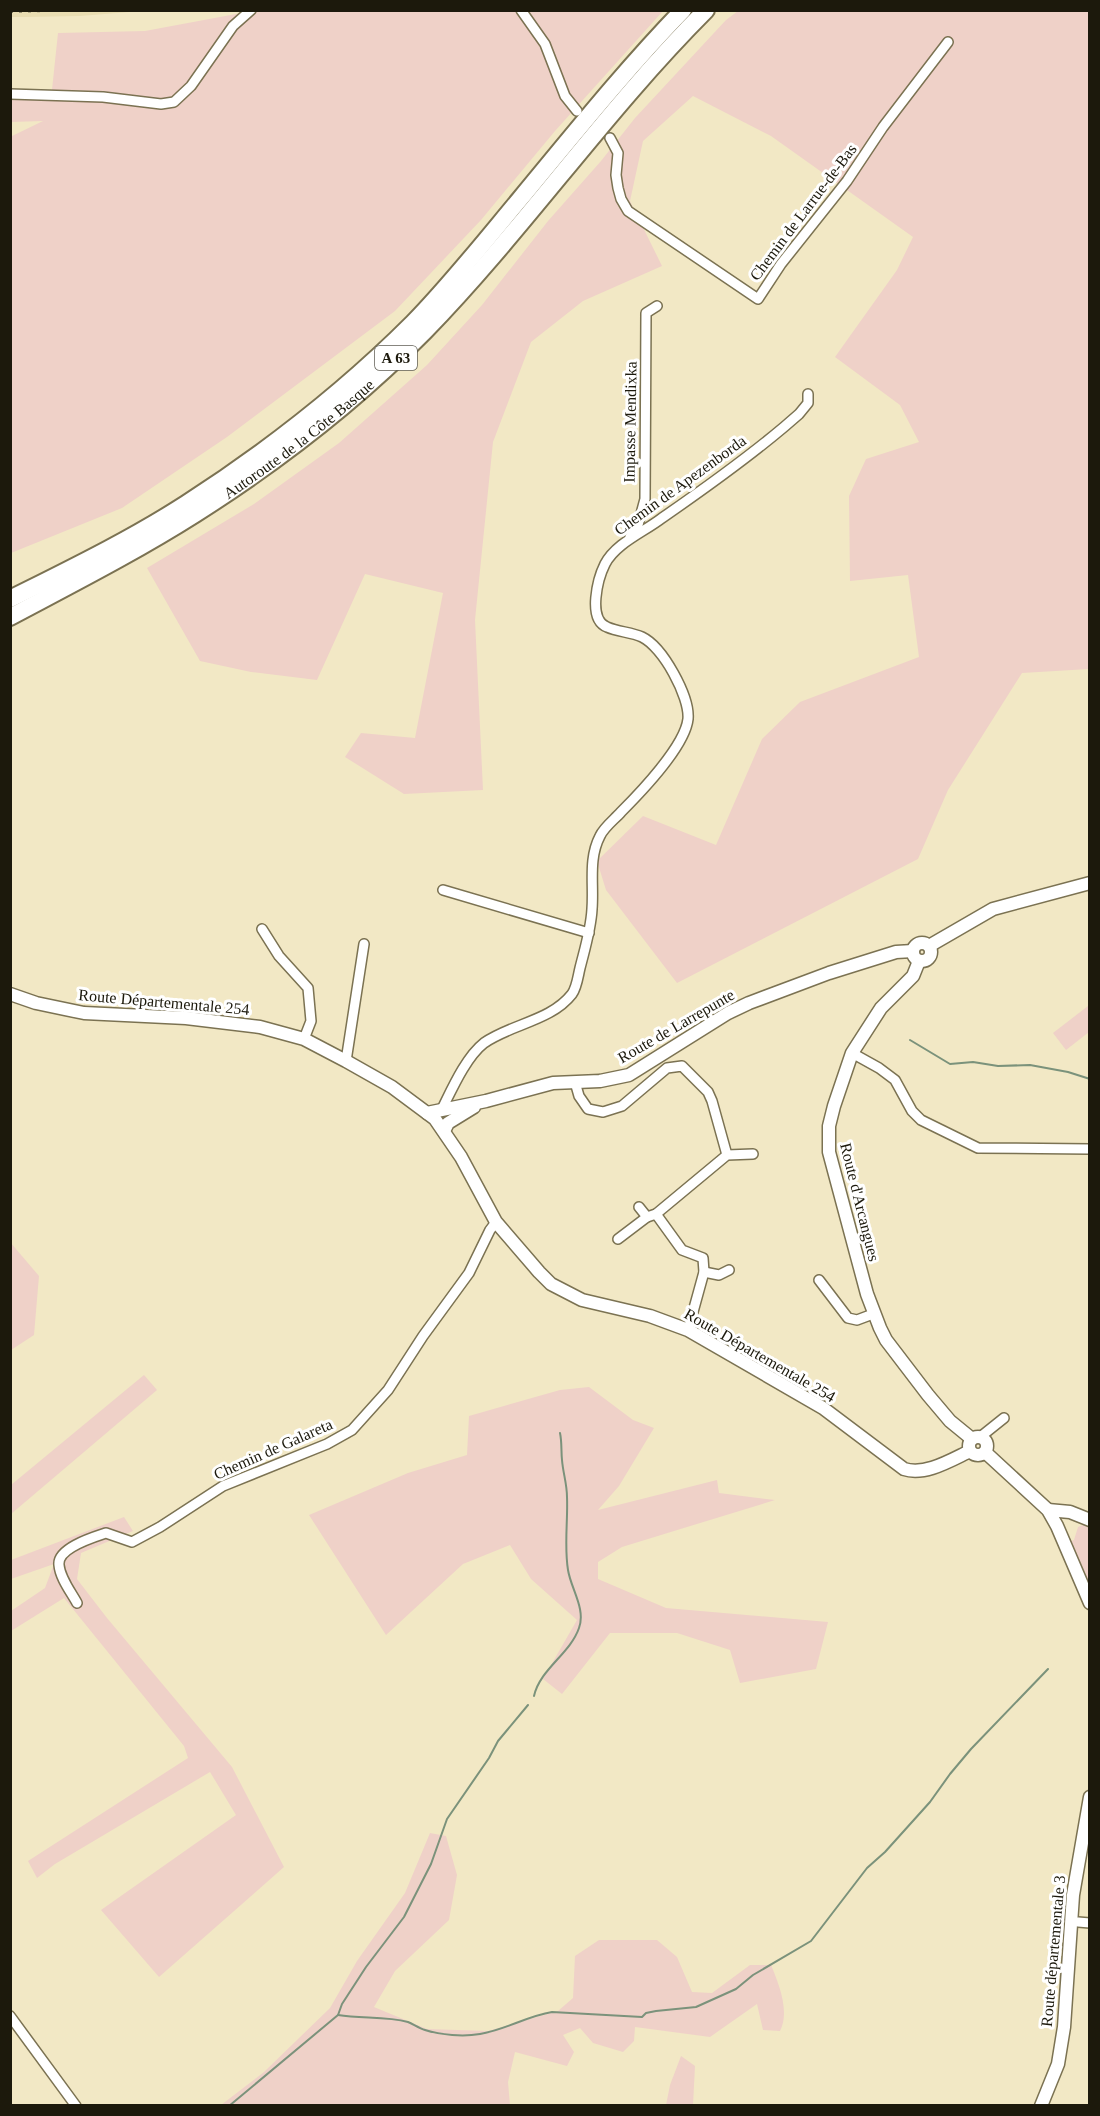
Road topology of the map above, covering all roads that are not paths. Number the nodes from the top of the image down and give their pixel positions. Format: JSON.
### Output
{"nodes":[{"id":1,"x":251,"y":10,"type":"edge"},
{"id":2,"x":522,"y":10,"type":"edge"},
{"id":3,"x":683,"y":10,"type":"edge"},
{"id":4,"x":706,"y":10,"type":"edge"},
{"id":5,"x":948,"y":42,"type":"dead end"},
{"id":6,"x":10,"y":94,"type":"edge"},
{"id":7,"x":577,"y":111,"type":"dead end"},
{"id":8,"x":610,"y":138,"type":"dead end"},
{"id":9,"x":657,"y":306,"type":"dead end"},
{"id":10,"x":808,"y":394,"type":"dead end"},
{"id":11,"x":627,"y":542,"type":"junction"},
{"id":12,"x":10,"y":599,"type":"edge"},
{"id":13,"x":10,"y":617,"type":"edge"},
{"id":14,"x":1089,"y":883,"type":"edge"},
{"id":15,"x":443,"y":890,"type":"dead end"},
{"id":16,"x":262,"y":929,"type":"dead end"},
{"id":17,"x":589,"y":933,"type":"junction"},
{"id":18,"x":364,"y":944,"type":"dead end"},
{"id":19,"x":916,"y":956,"type":"junction"},
{"id":20,"x":10,"y":994,"type":"edge"},
{"id":21,"x":304,"y":1040,"type":"junction"},
{"id":22,"x":852,"y":1053,"type":"junction"},
{"id":23,"x":346,"y":1061,"type":"junction"},
{"id":24,"x":575,"y":1082,"type":"junction"},
{"id":25,"x":450,"y":1111,"type":"junction"},
{"id":26,"x":427,"y":1113,"type":"junction"},
{"id":27,"x":444,"y":1131,"type":"junction"},
{"id":28,"x":1089,"y":1149,"type":"edge"},
{"id":29,"x":753,"y":1154,"type":"dead end"},
{"id":30,"x":727,"y":1155,"type":"junction"},
{"id":31,"x":639,"y":1207,"type":"dead end"},
{"id":32,"x":651,"y":1216,"type":"junction"},
{"id":33,"x":496,"y":1222,"type":"junction"},
{"id":34,"x":618,"y":1239,"type":"dead end"},
{"id":35,"x":729,"y":1270,"type":"dead end"},
{"id":36,"x":704,"y":1272,"type":"junction"},
{"id":37,"x":819,"y":1280,"type":"dead end"},
{"id":38,"x":873,"y":1314,"type":"junction"},
{"id":39,"x":688,"y":1330,"type":"junction"},
{"id":40,"x":1004,"y":1418,"type":"dead end"},
{"id":41,"x":974,"y":1443,"type":"junction"},
{"id":42,"x":1048,"y":1510,"type":"junction"},
{"id":43,"x":1089,"y":1521,"type":"edge"},
{"id":44,"x":1057,"y":1526,"type":"junction"},
{"id":45,"x":77,"y":1603,"type":"dead end"},
{"id":46,"x":1089,"y":1604,"type":"edge"},
{"id":47,"x":1089,"y":1797,"type":"edge"},
{"id":48,"x":1078,"y":1922,"type":"dead end"},
{"id":49,"x":1089,"y":1923,"type":"edge"},
{"id":50,"x":10,"y":2016,"type":"edge"},
{"id":51,"x":76,"y":2106,"type":"edge"},
{"id":52,"x":1041,"y":2106,"type":"edge"}],
"edges":[{"from":1,"to":6,"type":"street"},
{"from":2,"to":7,"type":"street"},
{"from":3,"to":12,"type":"highway","name":"Autoroute de la Côte Basque","number":"A 63"},
{"from":4,"to":13,"type":"highway","name":"Autoroute de la Côte Basque","number":"A 63"},
{"from":5,"to":8,"type":"street","name":"Chemin de Larrue-de-Bas"},
{"from":9,"to":11,"type":"street","name":"Impasse Mendixka"},
{"from":10,"to":11,"type":"street","name":"Chemin de Apezenborda"},
{"from":11,"to":17,"type":"street","name":"Chemin de Apezenborda"},
{"from":14,"to":19,"type":"street","name":"Route d'Arcangues"},
{"from":15,"to":17,"type":"street"},
{"from":16,"to":21,"type":"street"},
{"from":17,"to":25,"type":"street","name":"Chemin de Apezenborda"},
{"from":18,"to":23,"type":"street"},
{"from":19,"to":22,"type":"street","name":"Route d'Arcangues"},
{"from":19,"to":24,"type":"street","name":"Route de Larrepunte"},
{"from":20,"to":21,"type":"street","name":"Route Départementale 254"},
{"from":21,"to":23,"type":"street","name":"Route Départementale 254"},
{"from":22,"to":28,"type":"street"},
{"from":22,"to":38,"type":"street","name":"Route d'Arcangues"},
{"from":23,"to":26,"type":"street","name":"Route Départementale 254"},
{"from":24,"to":25,"type":"street","name":"Route de Larrepunte"},
{"from":24,"to":30,"type":"street"},
{"from":25,"to":26,"type":"street","name":"Route de Larrepunte"},
{"from":25,"to":27,"type":"street","name":"Route de Larrepunte"},
{"from":26,"to":27,"type":"street","name":"Route Départementale 254"},
{"from":27,"to":33,"type":"street","name":"Route Départementale 254"},
{"from":29,"to":30,"type":"street"},
{"from":30,"to":32,"type":"street"},
{"from":31,"to":32,"type":"street"},
{"from":32,"to":34,"type":"street"},
{"from":32,"to":36,"type":"street"},
{"from":33,"to":39,"type":"street","name":"Route Départementale 254"},
{"from":33,"to":45,"type":"street","name":"Chemin de Galareta"},
{"from":35,"to":36,"type":"street"},
{"from":36,"to":39,"type":"street"},
{"from":37,"to":38,"type":"street"},
{"from":38,"to":41,"type":"street","name":"Route d'Arcangues"},
{"from":39,"to":41,"type":"street","name":"Route Départementale 254"},
{"from":40,"to":41,"type":"street"},
{"from":41,"to":42,"type":"street"},
{"from":42,"to":43,"type":"street"},
{"from":42,"to":44,"type":"street"},
{"from":43,"to":44,"type":"street"},
{"from":44,"to":46,"type":"street"},
{"from":47,"to":52,"type":"street","name":"Route départementale 3"},
{"from":48,"to":49,"type":"street"},
{"from":50,"to":51,"type":"street"}]}
